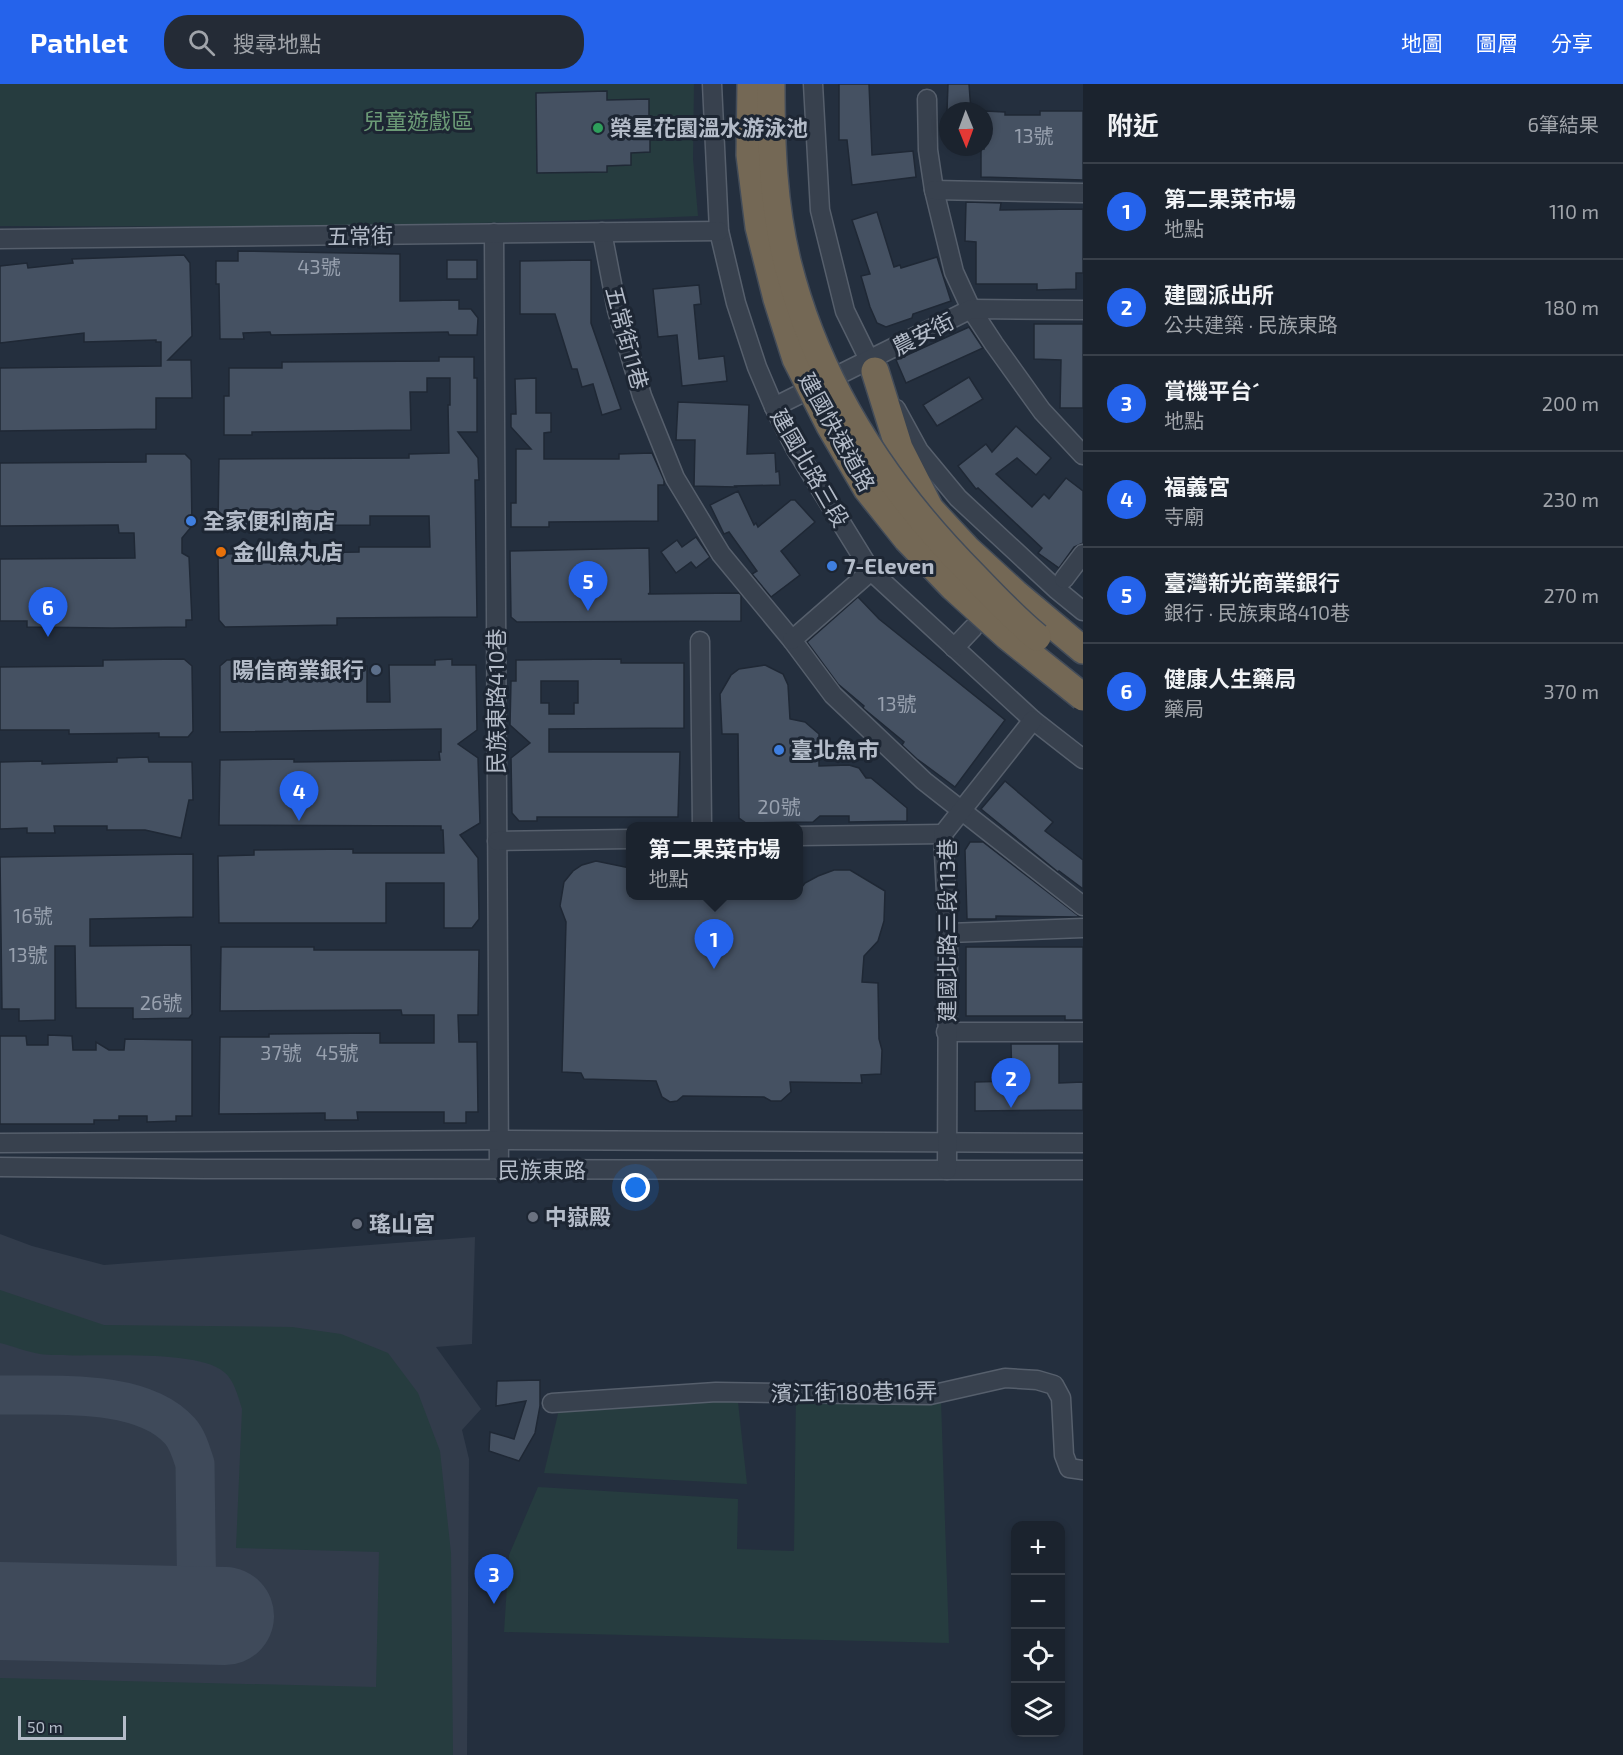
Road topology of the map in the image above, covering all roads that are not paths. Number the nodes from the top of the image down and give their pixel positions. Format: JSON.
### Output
{"nodes":[{"id":1,"x":712,"y":84,"type":"edge"},
{"id":2,"x":751,"y":84,"type":"edge"},
{"id":3,"x":771,"y":84,"type":"edge"},
{"id":4,"x":813,"y":84,"type":"edge"},
{"id":5,"x":927,"y":99,"type":"dead end"},
{"id":6,"x":934,"y":190,"type":"junction"},
{"id":7,"x":1083,"y":193,"type":"edge"},
{"id":8,"x":719,"y":231,"type":"junction"},
{"id":9,"x":602,"y":232,"type":"junction"},
{"id":10,"x":494,"y":233,"type":"junction"},
{"id":11,"x":0,"y":239,"type":"edge"},
{"id":12,"x":971,"y":309,"type":"junction"},
{"id":13,"x":1083,"y":310,"type":"edge"},
{"id":14,"x":872,"y":366,"type":"junction"},
{"id":15,"x":774,"y":407,"type":"junction"},
{"id":16,"x":1083,"y":454,"type":"edge"},
{"id":17,"x":1083,"y":554,"type":"edge"},
{"id":18,"x":872,"y":571,"type":"junction"},
{"id":19,"x":1064,"y":579,"type":"dead end"},
{"id":20,"x":1083,"y":611,"type":"edge"},
{"id":21,"x":973,"y":628,"type":"dead end"},
{"id":22,"x":700,"y":640,"type":"dead end"},
{"id":23,"x":792,"y":640,"type":"junction"},
{"id":24,"x":954,"y":648,"type":"junction"},
{"id":25,"x":1083,"y":650,"type":"edge"},
{"id":26,"x":1083,"y":673,"type":"edge"},
{"id":27,"x":1083,"y":697,"type":"edge"},
{"id":28,"x":1034,"y":720,"type":"junction"},
{"id":29,"x":1083,"y":759,"type":"edge"},
{"id":30,"x":962,"y":811,"type":"junction"},
{"id":31,"x":702,"y":822,"type":"edge"},
{"id":32,"x":943,"y":834,"type":"junction"},
{"id":33,"x":803,"y":836,"type":"edge"},
{"id":34,"x":626,"y":839,"type":"edge"},
{"id":35,"x":497,"y":841,"type":"junction"},
{"id":36,"x":1083,"y":906,"type":"edge"},
{"id":37,"x":1083,"y":928,"type":"edge"},
{"id":38,"x":948,"y":933,"type":"junction"},
{"id":39,"x":946,"y":1032,"type":"junction"},
{"id":40,"x":1083,"y":1032,"type":"edge"},
{"id":41,"x":498,"y":1140,"type":"junction"},
{"id":42,"x":947,"y":1142,"type":"junction"},
{"id":43,"x":0,"y":1143,"type":"edge"},
{"id":44,"x":1077,"y":1143,"type":"edge"},
{"id":45,"x":0,"y":1167,"type":"edge"},
{"id":46,"x":499,"y":1170,"type":"junction"},
{"id":47,"x":947,"y":1170,"type":"junction"},
{"id":48,"x":1077,"y":1170,"type":"edge"},
{"id":49,"x":552,"y":1403,"type":"dead end"},
{"id":50,"x":1083,"y":1470,"type":"edge"}],
"edges":[{"from":1,"to":8,"type":"street","name":"建國北路三段"},
{"from":2,"to":27,"type":"highway","name":"建國快速道路","bridge":true},
{"from":3,"to":26,"type":"highway","name":"建國快速道路","bridge":true},
{"from":4,"to":14,"type":"street"},
{"from":5,"to":6,"type":"street"},
{"from":6,"to":7,"type":"street"},
{"from":6,"to":12,"type":"street"},
{"from":8,"to":9,"type":"street","name":"五常街"},
{"from":8,"to":15,"type":"street","name":"建國北路三段"},
{"from":9,"to":10,"type":"street","name":"五常街"},
{"from":9,"to":23,"type":"street","name":"五常街11巷"},
{"from":10,"to":11,"type":"street","name":"五常街"},
{"from":10,"to":35,"type":"street","name":"民族東路410巷"},
{"from":12,"to":13,"type":"street","name":"農安街"},
{"from":12,"to":14,"type":"street","name":"農安街"},
{"from":12,"to":16,"type":"street"},
{"from":14,"to":15,"type":"street","name":"農安街"},
{"from":14,"to":20,"type":"street"},
{"from":14,"to":25,"type":"highway"},
{"from":15,"to":18,"type":"street","name":"建國北路三段"},
{"from":17,"to":19,"type":"street"},
{"from":18,"to":23,"type":"street"},
{"from":18,"to":24,"type":"street","name":"建國北路三段"},
{"from":21,"to":24,"type":"street"},
{"from":22,"to":31,"type":"street"},
{"from":23,"to":30,"type":"street","name":"五常街11巷"},
{"from":24,"to":28,"type":"street","name":"建國北路三段"},
{"from":28,"to":29,"type":"street","name":"建國北路三段"},
{"from":28,"to":30,"type":"street","name":"建國北路三段113巷"},
{"from":30,"to":32,"type":"street","name":"建國北路三段113巷"},
{"from":30,"to":36,"type":"street","name":"五常街11巷"},
{"from":32,"to":33,"type":"street"},
{"from":32,"to":38,"type":"street","name":"建國北路三段113巷"},
{"from":34,"to":35,"type":"street"},
{"from":35,"to":41,"type":"street","name":"民族東路410巷"},
{"from":37,"to":38,"type":"street"},
{"from":38,"to":39,"type":"street","name":"建國北路三段113巷"},
{"from":39,"to":40,"type":"street"},
{"from":39,"to":42,"type":"street","name":"建國北路三段113巷"},
{"from":41,"to":42,"type":"street","name":"民族東路"},
{"from":41,"to":43,"type":"street","name":"民族東路"},
{"from":41,"to":46,"type":"street","name":"民族東路410巷"},
{"from":42,"to":44,"type":"street","name":"民族東路"},
{"from":42,"to":47,"type":"street","name":"建國北路三段113巷"},
{"from":44,"to":48,"type":"street"},
{"from":45,"to":46,"type":"street","name":"民族東路"},
{"from":46,"to":47,"type":"street","name":"民族東路"},
{"from":47,"to":48,"type":"street","name":"民族東路"},
{"from":49,"to":50,"type":"street","name":"濱江街180巷16弄"}]}
